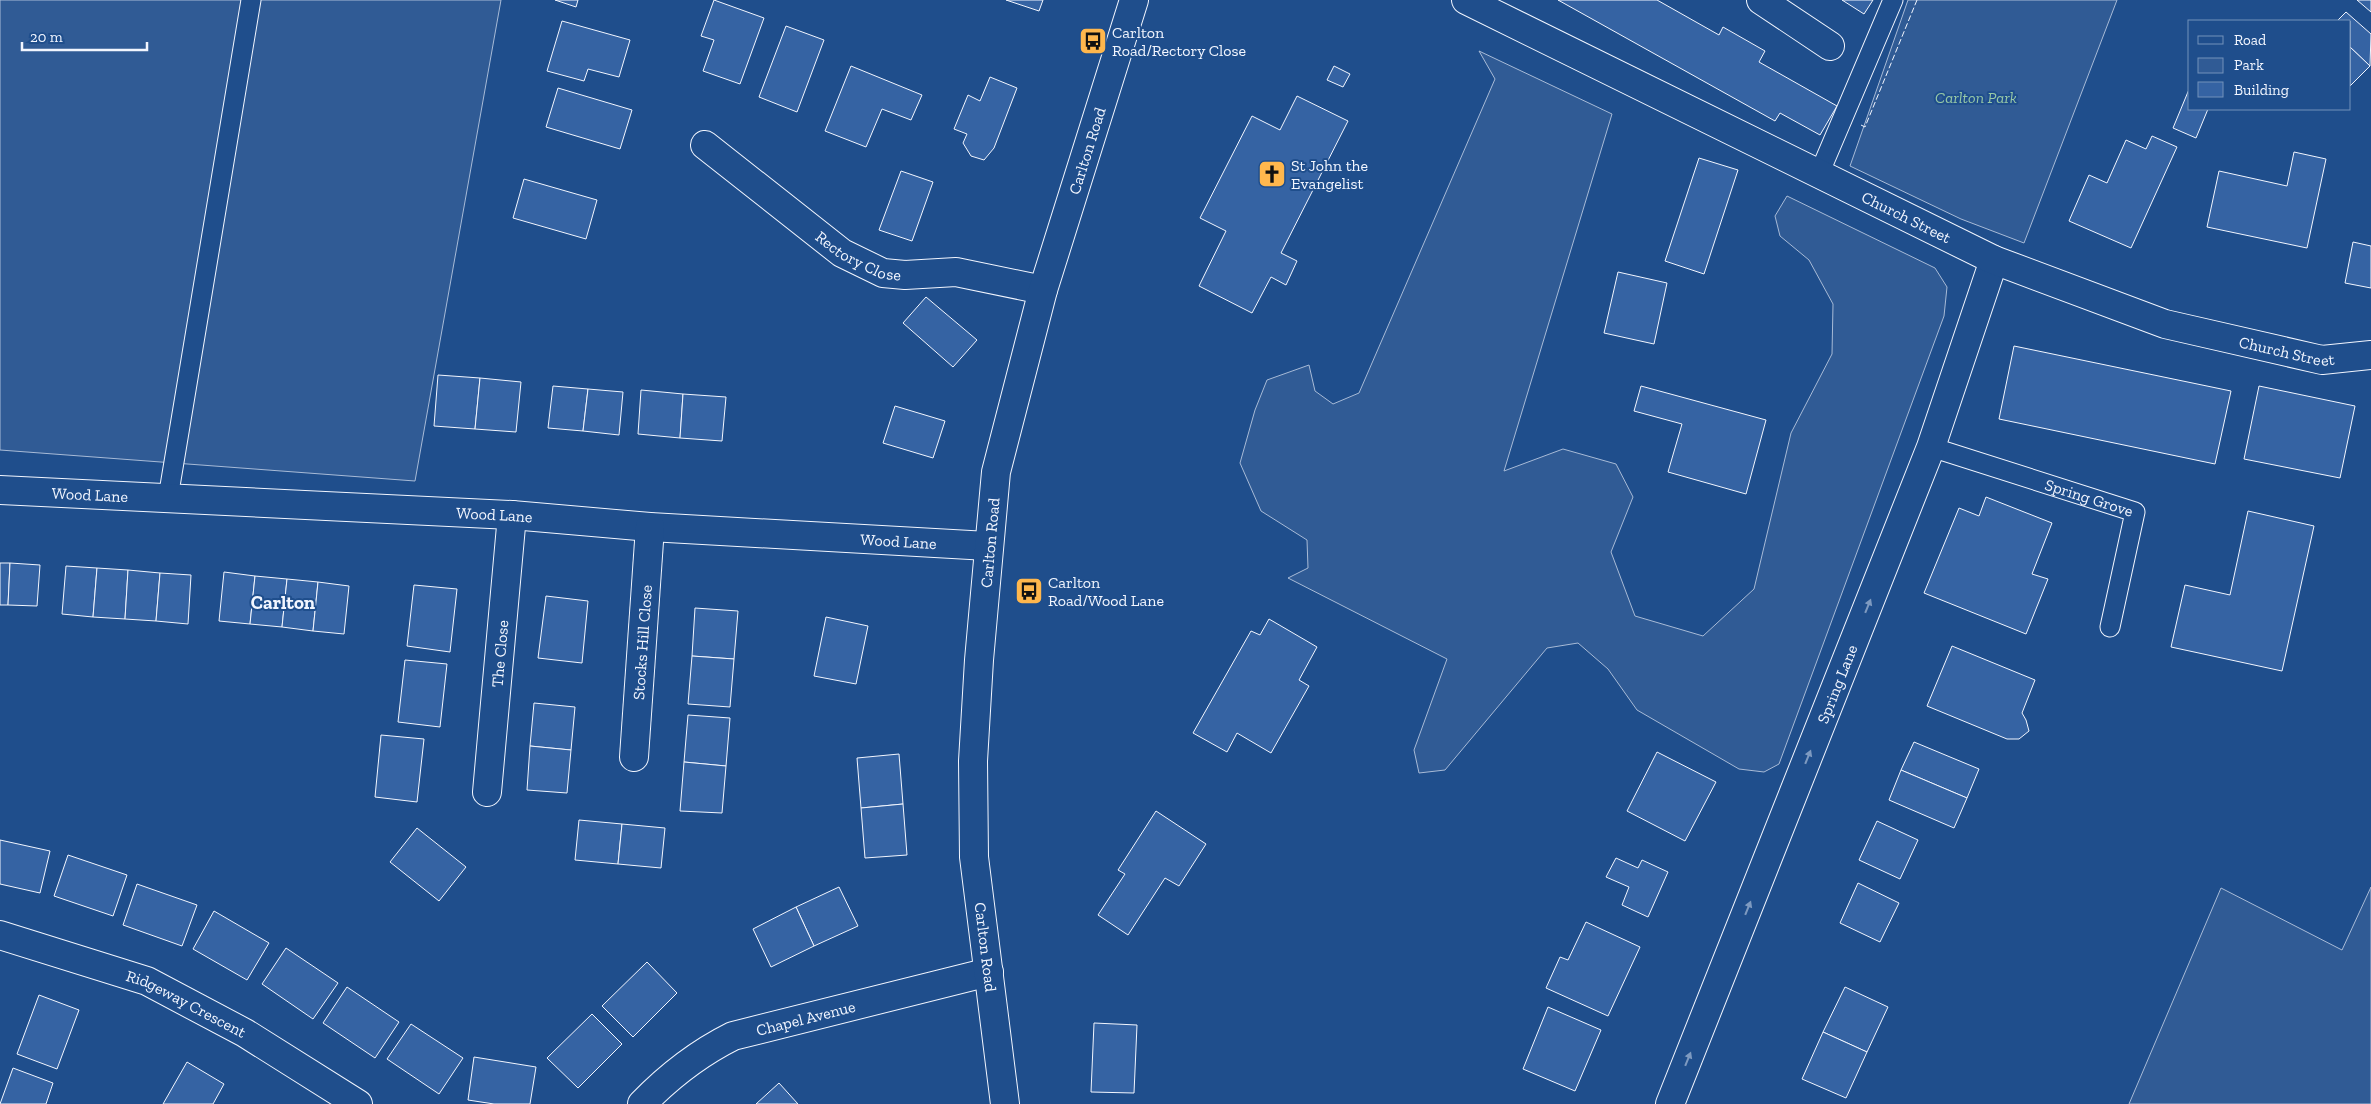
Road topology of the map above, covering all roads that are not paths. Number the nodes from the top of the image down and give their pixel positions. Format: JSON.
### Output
{"nodes":[{"id":1,"x":251,"y":0,"type":"edge"},
{"id":2,"x":1134,"y":0,"type":"edge"},
{"id":3,"x":1762,"y":0,"type":"edge"},
{"id":4,"x":1893,"y":0,"type":"edge"},
{"id":5,"x":1470,"y":1,"type":"edge"},
{"id":6,"x":1830,"y":46,"type":"dead end"},
{"id":7,"x":705,"y":145,"type":"dead end"},
{"id":8,"x":1819,"y":174,"type":"junction"},
{"id":9,"x":1994,"y":260,"type":"junction"},
{"id":10,"x":1043,"y":290,"type":"junction"},
{"id":11,"x":2371,"y":355,"type":"edge"},
{"id":12,"x":1931,"y":447,"type":"junction"},
{"id":13,"x":0,"y":490,"type":"edge"},
{"id":14,"x":168,"y":498,"type":"junction"},
{"id":15,"x":512,"y":515,"type":"junction"},
{"id":16,"x":650,"y":527,"type":"junction"},
{"id":17,"x":988,"y":546,"type":"junction"},
{"id":18,"x":2110,"y":627,"type":"dead end"},
{"id":19,"x":634,"y":757,"type":"dead end"},
{"id":20,"x":487,"y":792,"type":"dead end"},
{"id":21,"x":0,"y":935,"type":"edge"},
{"id":22,"x":989,"y":972,"type":"junction"},
{"id":23,"x":358,"y":1104,"type":"edge"},
{"id":24,"x":642,"y":1104,"type":"edge"},
{"id":25,"x":1005,"y":1104,"type":"edge"},
{"id":26,"x":1670,"y":1104,"type":"edge"}],
"edges":[{"from":1,"to":14,"type":"lane"},
{"from":2,"to":10,"type":"street","name":"Carlton Road"},
{"from":3,"to":6,"type":"street"},
{"from":4,"to":8,"type":"lane"},
{"from":5,"to":8,"type":"street","name":"Church Street"},
{"from":7,"to":10,"type":"street","name":"Rectory Close"},
{"from":8,"to":9,"type":"street","name":"Church Street"},
{"from":9,"to":11,"type":"street","name":"Church Street"},
{"from":9,"to":12,"type":"street","name":"Spring Lane"},
{"from":10,"to":17,"type":"street","name":"Carlton Road"},
{"from":12,"to":18,"type":"lane","name":"Spring Grove"},
{"from":26,"to":12,"type":"street","name":"Spring Lane","one_way":true},
{"from":13,"to":14,"type":"street","name":"Wood Lane"},
{"from":14,"to":15,"type":"street","name":"Wood Lane"},
{"from":15,"to":16,"type":"street","name":"Wood Lane"},
{"from":15,"to":20,"type":"street","name":"The Close"},
{"from":16,"to":17,"type":"street","name":"Wood Lane"},
{"from":16,"to":19,"type":"street","name":"Stocks Hill Close"},
{"from":17,"to":22,"type":"street","name":"Carlton Road"},
{"from":21,"to":23,"type":"street","name":"Ridgeway Crescent"},
{"from":22,"to":24,"type":"street","name":"Chapel Avenue"},
{"from":22,"to":25,"type":"street","name":"Carlton Road"}]}
